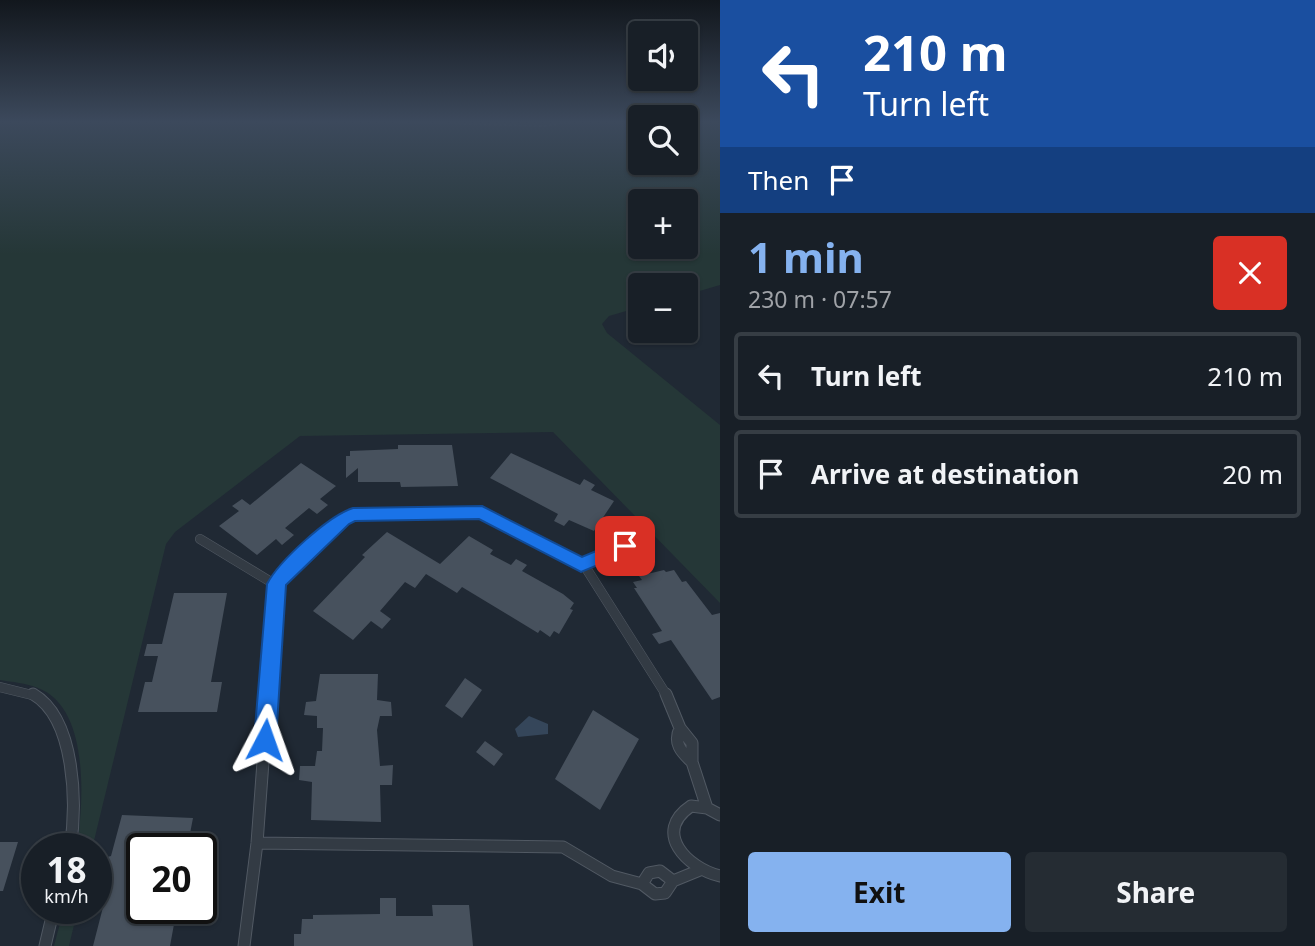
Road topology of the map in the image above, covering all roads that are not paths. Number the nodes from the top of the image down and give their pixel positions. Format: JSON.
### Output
{"nodes":[{"id":1,"x":648,"y":537,"type":"dead end"},
{"id":2,"x":200,"y":539,"type":"dead end"},
{"id":3,"x":581,"y":565,"type":"junction"},
{"id":4,"x":276,"y":584,"type":"junction"},
{"id":5,"x":0,"y":687,"type":"edge"},
{"id":6,"x":707,"y":808,"type":"junction"},
{"id":7,"x":720,"y":815,"type":"edge"},
{"id":8,"x":71,"y":833,"type":"edge"},
{"id":9,"x":257,"y":843,"type":"junction"},
{"id":10,"x":700,"y":870,"type":"junction"},
{"id":11,"x":720,"y":876,"type":"edge"},
{"id":12,"x":50,"y":924,"type":"edge"},
{"id":13,"x":45,"y":946,"type":"edge"},
{"id":14,"x":244,"y":946,"type":"edge"}],
"edges":[{"from":1,"to":3,"type":"lane"},
{"from":2,"to":4,"type":"lane"},
{"from":3,"to":4,"type":"lane"},
{"from":3,"to":6,"type":"lane"},
{"from":4,"to":9,"type":"lane"},
{"from":5,"to":8,"type":"lane"},
{"from":6,"to":7,"type":"lane"},
{"from":6,"to":10,"type":"lane"},
{"from":9,"to":10,"type":"lane"},
{"from":9,"to":14,"type":"lane"},
{"from":10,"to":11,"type":"lane"},
{"from":12,"to":13,"type":"lane"}]}
